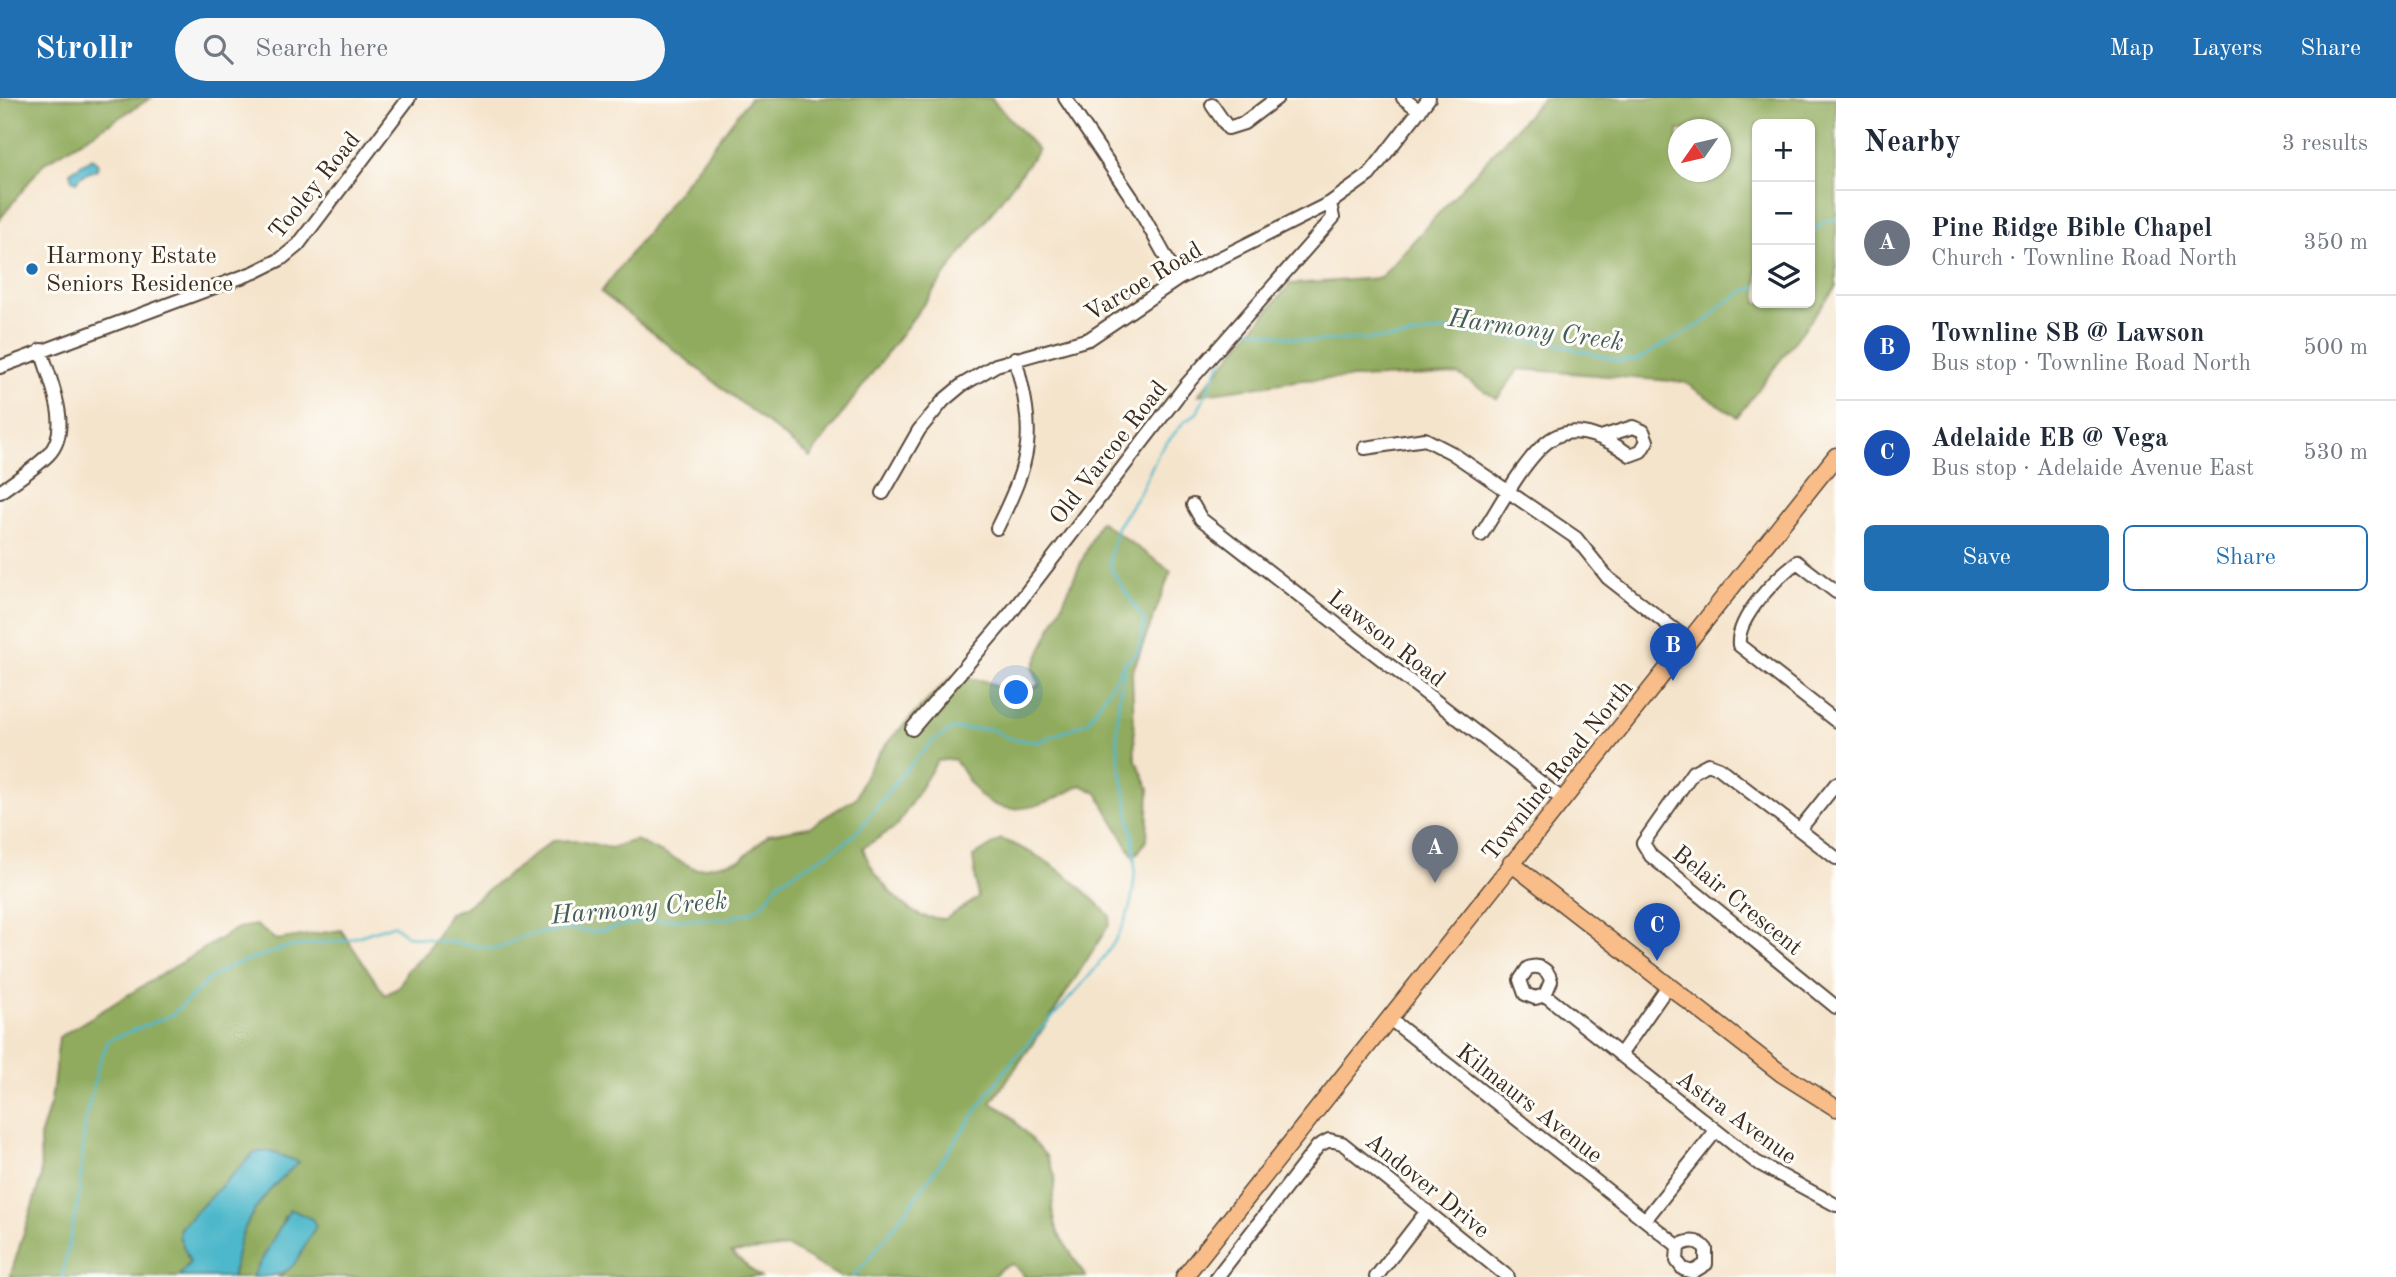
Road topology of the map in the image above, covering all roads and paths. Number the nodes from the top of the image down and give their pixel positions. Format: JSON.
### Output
{"nodes":[{"id":1,"x":409,"y":98,"type":"edge"},
{"id":2,"x":1065,"y":98,"type":"edge"},
{"id":3,"x":1277,"y":98,"type":"edge"},
{"id":4,"x":1404,"y":98,"type":"edge"},
{"id":5,"x":1429,"y":98,"type":"edge"},
{"id":6,"x":1212,"y":106,"type":"dead end"},
{"id":7,"x":1420,"y":111,"type":"junction"},
{"id":8,"x":1330,"y":203,"type":"junction"},
{"id":9,"x":1178,"y":279,"type":"junction"},
{"id":10,"x":41,"y":350,"type":"junction"},
{"id":11,"x":1015,"y":358,"type":"junction"},
{"id":12,"x":0,"y":366,"type":"edge"},
{"id":13,"x":1601,"y":437,"type":"dead end"},
{"id":14,"x":1365,"y":448,"type":"dead end"},
{"id":15,"x":1836,"y":456,"type":"edge"},
{"id":16,"x":0,"y":492,"type":"edge"},
{"id":17,"x":1510,"y":492,"type":"junction"},
{"id":18,"x":883,"y":493,"type":"dead end"},
{"id":19,"x":1193,"y":505,"type":"dead end"},
{"id":20,"x":997,"y":527,"type":"dead end"},
{"id":21,"x":1481,"y":535,"type":"dead end"},
{"id":22,"x":1836,"y":592,"type":"edge"},
{"id":23,"x":1689,"y":641,"type":"junction"},
{"id":24,"x":1836,"y":721,"type":"edge"},
{"id":25,"x":912,"y":729,"type":"dead end"},
{"id":26,"x":1836,"y":783,"type":"edge"},
{"id":27,"x":1562,"y":799,"type":"junction"},
{"id":28,"x":1800,"y":829,"type":"junction"},
{"id":29,"x":1836,"y":858,"type":"edge"},
{"id":30,"x":1511,"y":863,"type":"junction"},
{"id":31,"x":1668,"y":986,"type":"junction"},
{"id":32,"x":1545,"y":995,"type":"dead end"},
{"id":33,"x":1836,"y":1007,"type":"edge"},
{"id":34,"x":1390,"y":1019,"type":"junction"},
{"id":35,"x":1620,"y":1055,"type":"junction"},
{"id":36,"x":1836,"y":1108,"type":"edge"},
{"id":37,"x":1715,"y":1132,"type":"junction"},
{"id":38,"x":1836,"y":1205,"type":"edge"},
{"id":39,"x":1427,"y":1211,"type":"junction"},
{"id":40,"x":1645,"y":1220,"type":"junction"},
{"id":41,"x":1678,"y":1246,"type":"dead end"},
{"id":42,"x":1184,"y":1277,"type":"edge"},
{"id":43,"x":1217,"y":1277,"type":"edge"},
{"id":44,"x":1376,"y":1277,"type":"edge"},
{"id":45,"x":1508,"y":1277,"type":"edge"}],
"edges":[{"from":1,"to":10,"type":"street","name":"Tooley Road"},
{"from":2,"to":9,"type":"street"},
{"from":3,"to":6,"type":"street"},
{"from":4,"to":7,"type":"street"},
{"from":5,"to":7,"type":"street","name":"Varcoe Road"},
{"from":7,"to":8,"type":"street","name":"Varcoe Road"},
{"from":8,"to":9,"type":"street","name":"Varcoe Road"},
{"from":8,"to":25,"type":"street","name":"Old Varcoe Road"},
{"from":9,"to":11,"type":"street","name":"Varcoe Road"},
{"from":10,"to":12,"type":"street","name":"Tooley Road"},
{"from":10,"to":16,"type":"street"},
{"from":11,"to":18,"type":"street","name":"Varcoe Road"},
{"from":11,"to":20,"type":"street"},
{"from":13,"to":17,"type":"street"},
{"from":14,"to":17,"type":"street"},
{"from":15,"to":23,"type":"main road","name":"Townline Road North"},
{"from":17,"to":21,"type":"street"},
{"from":17,"to":23,"type":"street"},
{"from":19,"to":27,"type":"street","name":"Lawson Road"},
{"from":22,"to":24,"type":"street"},
{"from":23,"to":27,"type":"main road","name":"Townline Road North"},
{"from":26,"to":28,"type":"street"},
{"from":27,"to":30,"type":"main road","name":"Townline Road North"},
{"from":28,"to":29,"type":"street"},
{"from":28,"to":33,"type":"street","name":"Belair Crescent"},
{"from":30,"to":31,"type":"main road"},
{"from":30,"to":34,"type":"main road","name":"Townline Road North"},
{"from":31,"to":35,"type":"street"},
{"from":31,"to":36,"type":"main road"},
{"from":32,"to":35,"type":"street","name":"Astra Avenue"},
{"from":34,"to":40,"type":"street","name":"Kilmaurs Avenue"},
{"from":34,"to":42,"type":"main road","name":"Townline Road North"},
{"from":35,"to":37,"type":"street","name":"Astra Avenue"},
{"from":37,"to":38,"type":"street","name":"Astra Avenue"},
{"from":37,"to":40,"type":"street"},
{"from":39,"to":43,"type":"street","name":"Andover Drive"},
{"from":39,"to":44,"type":"street"},
{"from":39,"to":45,"type":"street","name":"Andover Drive"},
{"from":40,"to":41,"type":"street","name":"Kilmaurs Avenue"}]}
